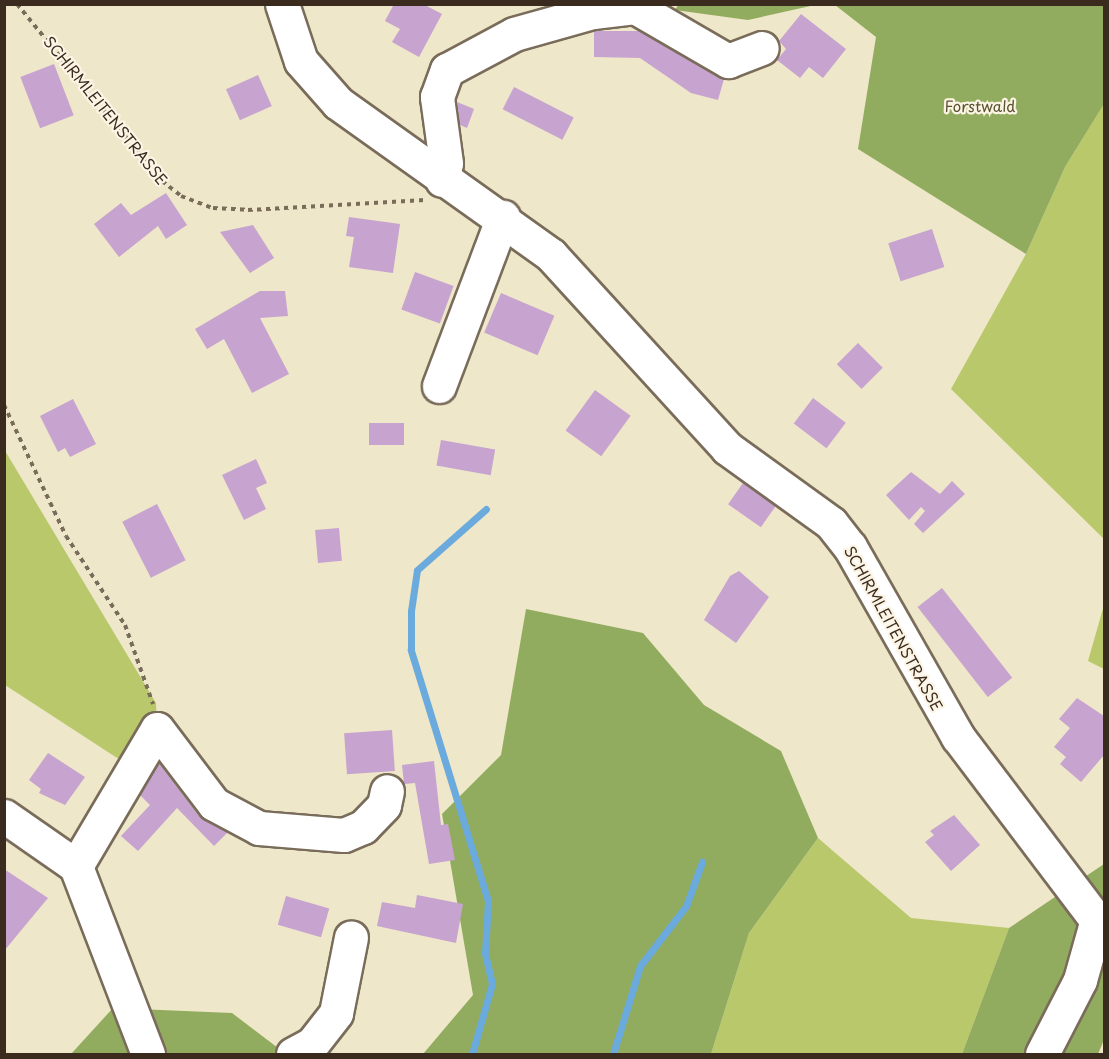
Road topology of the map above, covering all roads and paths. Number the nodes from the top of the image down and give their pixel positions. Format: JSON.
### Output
{"nodes":[{"id":1,"x":17,"y":4,"type":"edge"},
{"id":2,"x":282,"y":4,"type":"edge"},
{"id":3,"x":762,"y":48,"type":"dead end"},
{"id":4,"x":442,"y":180,"type":"junction"},
{"id":5,"x":503,"y":216,"type":"junction"},
{"id":6,"x":439,"y":386,"type":"dead end"},
{"id":7,"x":4,"y":405,"type":"edge"},
{"id":8,"x":157,"y":729,"type":"junction"},
{"id":9,"x":387,"y":791,"type":"dead end"},
{"id":10,"x":4,"y":816,"type":"edge"},
{"id":11,"x":75,"y":866,"type":"junction"},
{"id":12,"x":1101,"y":925,"type":"edge"},
{"id":13,"x":351,"y":937,"type":"dead end"},
{"id":14,"x":153,"y":1054,"type":"edge"},
{"id":15,"x":293,"y":1054,"type":"edge"},
{"id":16,"x":1042,"y":1054,"type":"edge"}],
"edges":[{"from":1,"to":4,"type":"path","name":"SCHIRMLEITENSTRASSE"},
{"from":2,"to":4,"type":"street","name":"SCHIRMLEITENSTRASSE"},
{"from":3,"to":4,"type":"street"},
{"from":4,"to":5,"type":"street","name":"SCHIRMLEITENSTRASSE"},
{"from":5,"to":6,"type":"street"},
{"from":5,"to":12,"type":"street","name":"SCHIRMLEITENSTRASSE"},
{"from":7,"to":8,"type":"path"},
{"from":8,"to":9,"type":"street"},
{"from":8,"to":11,"type":"street"},
{"from":10,"to":11,"type":"street"},
{"from":11,"to":14,"type":"street"},
{"from":12,"to":16,"type":"street"},
{"from":13,"to":15,"type":"street"}]}
